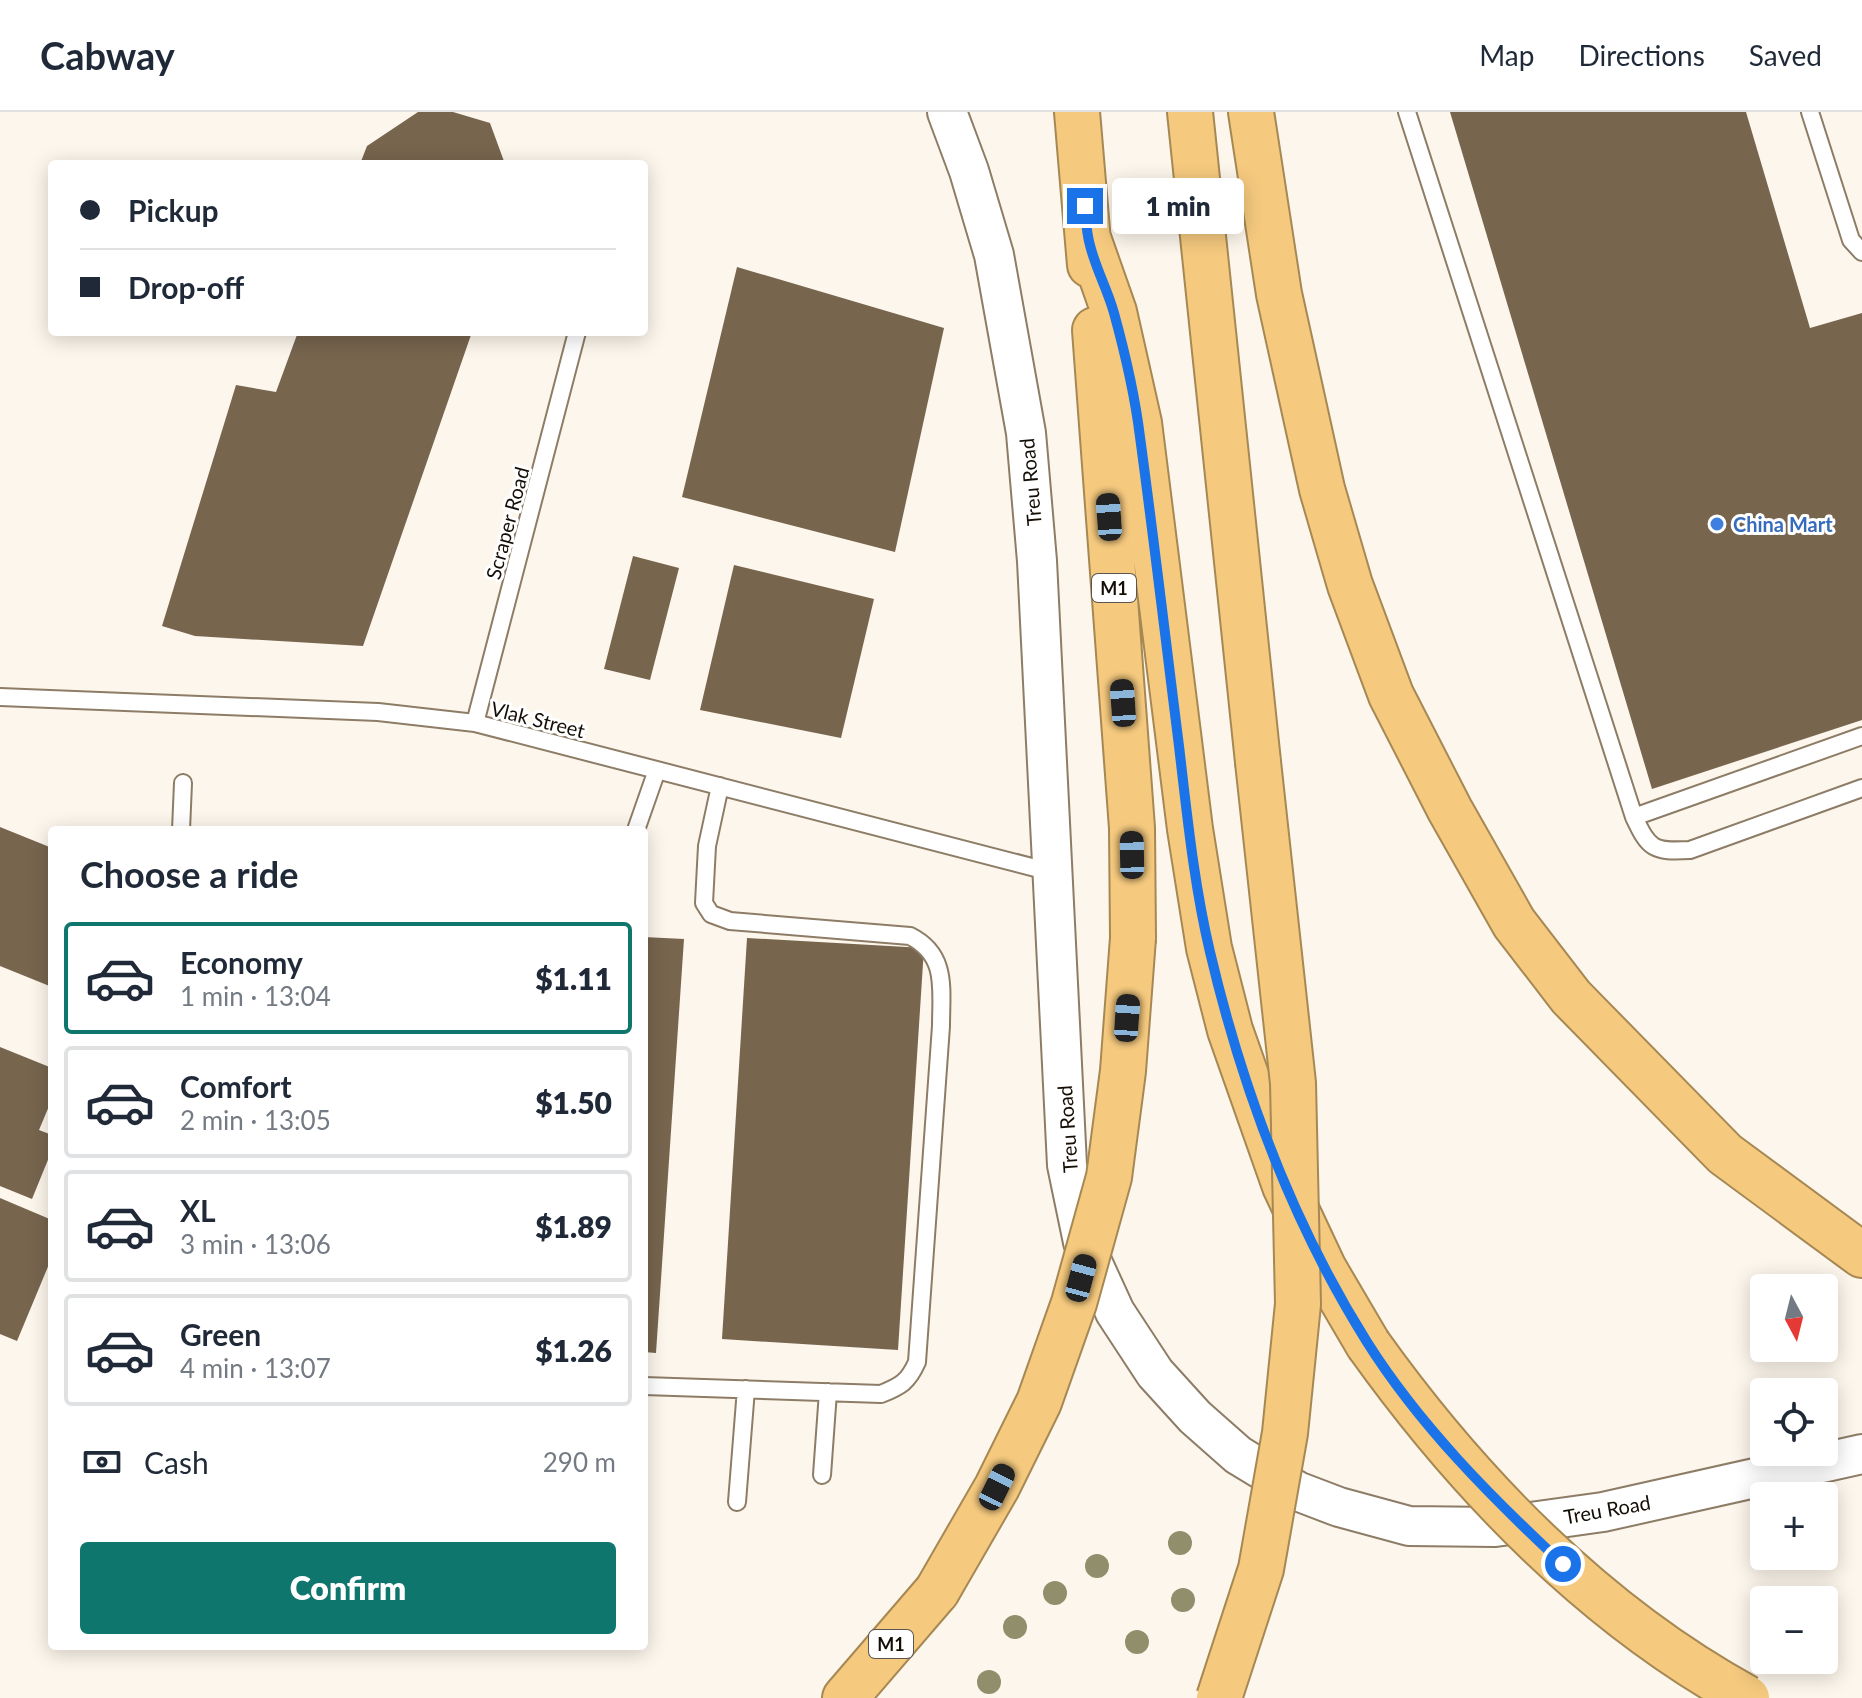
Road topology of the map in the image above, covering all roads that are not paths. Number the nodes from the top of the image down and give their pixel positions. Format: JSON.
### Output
{"nodes":[{"id":1,"x":947,"y":112,"type":"edge"},
{"id":2,"x":1077,"y":112,"type":"edge"},
{"id":3,"x":1190,"y":112,"type":"edge"},
{"id":4,"x":1251,"y":112,"type":"edge"},
{"id":5,"x":1407,"y":112,"type":"edge"},
{"id":6,"x":1810,"y":112,"type":"edge"},
{"id":7,"x":1088,"y":238,"type":"junction"},
{"id":8,"x":1862,"y":252,"type":"edge"},
{"id":9,"x":576,"y":336,"type":"edge"},
{"id":10,"x":0,"y":697,"type":"edge"},
{"id":11,"x":475,"y":723,"type":"junction"},
{"id":12,"x":1862,"y":736,"type":"edge"},
{"id":13,"x":657,"y":770,"type":"junction"},
{"id":14,"x":183,"y":783,"type":"dead end"},
{"id":15,"x":720,"y":786,"type":"junction"},
{"id":16,"x":1862,"y":788,"type":"edge"},
{"id":17,"x":1634,"y":817,"type":"junction"},
{"id":18,"x":181,"y":826,"type":"edge"},
{"id":19,"x":637,"y":826,"type":"edge"},
{"id":20,"x":1053,"y":872,"type":"junction"},
{"id":21,"x":1855,"y":1251,"type":"edge"},
{"id":22,"x":648,"y":1386,"type":"edge"},
{"id":23,"x":746,"y":1389,"type":"junction"},
{"id":24,"x":828,"y":1392,"type":"junction"},
{"id":25,"x":1862,"y":1454,"type":"edge"},
{"id":26,"x":822,"y":1475,"type":"dead end"},
{"id":27,"x":737,"y":1502,"type":"dead end"},
{"id":28,"x":845,"y":1698,"type":"edge"},
{"id":29,"x":1219,"y":1698,"type":"edge"},
{"id":30,"x":1747,"y":1698,"type":"edge"}],
"edges":[{"from":1,"to":20,"type":"street","name":"Treu Road"},
{"from":2,"to":7,"type":"highway","number":"M1"},
{"from":3,"to":29,"type":"highway","bridge":true},
{"from":4,"to":21,"type":"highway"},
{"from":5,"to":17,"type":"lane"},
{"from":6,"to":8,"type":"lane"},
{"from":7,"to":28,"type":"highway","number":"M1","bridge":true},
{"from":7,"to":30,"type":"highway","bridge":true},
{"from":9,"to":11,"type":"lane","name":"Scraper Road"},
{"from":10,"to":11,"type":"lane","name":"Vlak Street"},
{"from":11,"to":13,"type":"lane","name":"Vlak Street"},
{"from":12,"to":17,"type":"lane"},
{"from":13,"to":15,"type":"lane","name":"Vlak Street"},
{"from":13,"to":19,"type":"lane"},
{"from":14,"to":18,"type":"lane"},
{"from":15,"to":20,"type":"lane","name":"Vlak Street"},
{"from":15,"to":24,"type":"lane"},
{"from":16,"to":17,"type":"lane"},
{"from":20,"to":25,"type":"street","name":"Treu Road"},
{"from":22,"to":23,"type":"lane"},
{"from":23,"to":24,"type":"lane"},
{"from":23,"to":27,"type":"lane"},
{"from":24,"to":26,"type":"lane"}]}
